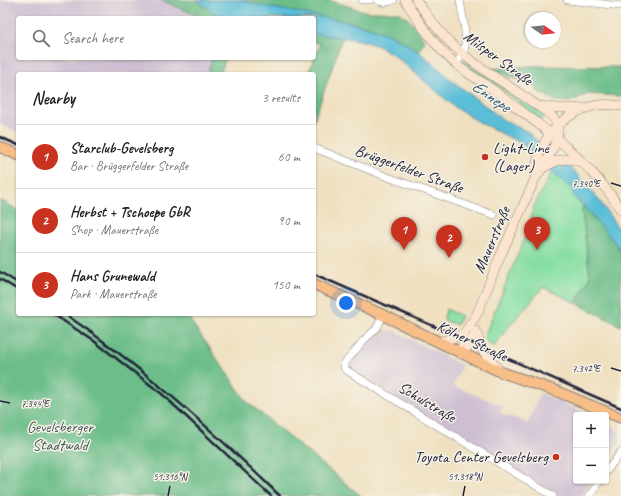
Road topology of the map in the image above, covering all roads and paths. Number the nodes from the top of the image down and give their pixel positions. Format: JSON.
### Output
{"nodes":[{"id":1,"x":362,"y":0,"type":"edge"},
{"id":2,"x":370,"y":0,"type":"edge"},
{"id":3,"x":377,"y":0,"type":"edge"},
{"id":4,"x":394,"y":0,"type":"edge"},
{"id":5,"x":405,"y":0,"type":"edge"},
{"id":6,"x":416,"y":0,"type":"edge"},
{"id":7,"x":460,"y":0,"type":"edge"},
{"id":8,"x":567,"y":0,"type":"edge"},
{"id":9,"x":580,"y":1,"type":"edge"},
{"id":10,"x":621,"y":6,"type":"edge"},
{"id":11,"x":463,"y":54,"type":"junction"},
{"id":12,"x":455,"y":64,"type":"junction"},
{"id":13,"x":537,"y":106,"type":"junction"},
{"id":14,"x":621,"y":106,"type":"edge"},
{"id":15,"x":583,"y":108,"type":"junction"},
{"id":16,"x":567,"y":117,"type":"junction"},
{"id":17,"x":558,"y":124,"type":"junction"},
{"id":18,"x":548,"y":141,"type":"junction"},
{"id":19,"x":566,"y":146,"type":"junction"},
{"id":20,"x":0,"y":147,"type":"edge"},
{"id":21,"x":316,"y":149,"type":"edge"},
{"id":22,"x":16,"y":154,"type":"edge"},
{"id":23,"x":583,"y":163,"type":"junction"},
{"id":24,"x":540,"y":166,"type":"junction"},
{"id":25,"x":621,"y":210,"type":"edge"},
{"id":26,"x":494,"y":215,"type":"dead end"},
{"id":27,"x":316,"y":285,"type":"edge"},
{"id":28,"x":478,"y":314,"type":"junction"},
{"id":29,"x":383,"y":315,"type":"junction"},
{"id":30,"x":476,"y":331,"type":"junction"},
{"id":31,"x":465,"y":332,"type":"junction"},
{"id":32,"x":438,"y":342,"type":"junction"},
{"id":33,"x":461,"y":354,"type":"junction"},
{"id":34,"x":501,"y":372,"type":"junction"},
{"id":35,"x":621,"y":418,"type":"edge"},
{"id":36,"x":621,"y":452,"type":"edge"},
{"id":37,"x":609,"y":468,"type":"edge"},
{"id":38,"x":598,"y":484,"type":"edge"},
{"id":39,"x":553,"y":496,"type":"edge"},
{"id":40,"x":589,"y":496,"type":"edge"}],
"edges":[{"from":1,"to":2,"type":"street"},
{"from":3,"to":4,"type":"street"},
{"from":5,"to":12,"type":"main road","name":"Milsper Straße"},
{"from":6,"to":11,"type":"main road","name":"Milsper Straße"},
{"from":7,"to":11,"type":"street"},
{"from":8,"to":9,"type":"street"},
{"from":9,"to":10,"type":"street"},
{"from":11,"to":12,"type":"street"},
{"from":11,"to":13,"type":"main road","name":"Milsper Straße"},
{"from":12,"to":18,"type":"main road","name":"Milsper Straße"},
{"from":13,"to":15,"type":"main road"},
{"from":13,"to":17,"type":"main road","name":"Milsper Straße"},
{"from":14,"to":15,"type":"main road"},
{"from":15,"to":16,"type":"main road"},
{"from":16,"to":17,"type":"main road"},
{"from":16,"to":19,"type":"main road"},
{"from":17,"to":18,"type":"main road"},
{"from":18,"to":19,"type":"main road"},
{"from":18,"to":24,"type":"main road","name":"Mauerstraße"},
{"from":18,"to":24,"type":"main road","name":"Mauerstraße"},
{"from":19,"to":23,"type":"main road"},
{"from":20,"to":22,"type":"main road"},
{"from":21,"to":26,"type":"street","name":"Brüggerfelder Straße"},
{"from":23,"to":24,"type":"main road"},
{"from":23,"to":25,"type":"main road"},
{"from":24,"to":28,"type":"main road","name":"Mauerstraße"},
{"from":27,"to":29,"type":"main road","name":"Kölner Straße"},
{"from":28,"to":30,"type":"main road","name":"Mauerstraße"},
{"from":28,"to":31,"type":"main road","name":"Mauerstraße"},
{"from":29,"to":32,"type":"main road","name":"Kölner Straße"},
{"from":29,"to":39,"type":"street","name":"Schulstraße"},
{"from":30,"to":33,"type":"main road","name":"Mauerstraße"},
{"from":30,"to":34,"type":"main road"},
{"from":31,"to":32,"type":"main road"},
{"from":31,"to":33,"type":"main road","name":"Mauerstraße"},
{"from":32,"to":33,"type":"main road","name":"Kölner Straße"},
{"from":33,"to":34,"type":"main road","name":"Kölner Straße"},
{"from":34,"to":35,"type":"main road","name":"Kölner Straße"},
{"from":36,"to":37,"type":"street"},
{"from":38,"to":40,"type":"street"}]}
